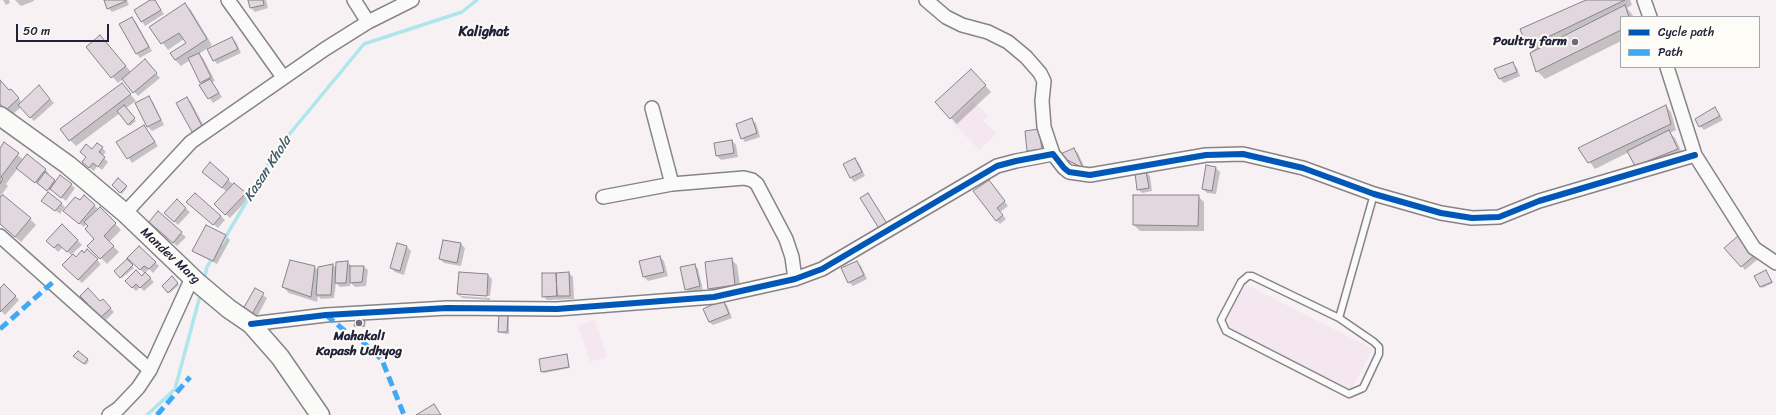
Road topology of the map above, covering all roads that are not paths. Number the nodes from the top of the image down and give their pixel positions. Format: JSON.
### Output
{"nodes":[{"id":1,"x":228,"y":0,"type":"edge"},
{"id":2,"x":354,"y":0,"type":"edge"},
{"id":3,"x":412,"y":0,"type":"edge"},
{"id":4,"x":926,"y":0,"type":"edge"},
{"id":5,"x":1644,"y":0,"type":"edge"},
{"id":6,"x":1650,"y":16,"type":"edge"},
{"id":7,"x":368,"y":22,"type":"junction"},
{"id":8,"x":1667,"y":68,"type":"edge"},
{"id":9,"x":283,"y":77,"type":"junction"},
{"id":10,"x":652,"y":108,"type":"dead end"},
{"id":11,"x":0,"y":116,"type":"edge"},
{"id":12,"x":1053,"y":154,"type":"junction"},
{"id":13,"x":1695,"y":155,"type":"junction"},
{"id":14,"x":672,"y":184,"type":"junction"},
{"id":15,"x":1374,"y":194,"type":"junction"},
{"id":16,"x":603,"y":197,"type":"dead end"},
{"id":17,"x":125,"y":213,"type":"junction"},
{"id":18,"x":0,"y":236,"type":"edge"},
{"id":19,"x":1776,"y":263,"type":"edge"},
{"id":20,"x":795,"y":279,"type":"junction"},
{"id":21,"x":195,"y":281,"type":"junction"},
{"id":22,"x":1339,"y":318,"type":"junction"},
{"id":23,"x":251,"y":324,"type":"junction"},
{"id":24,"x":150,"y":370,"type":"junction"},
{"id":25,"x":109,"y":415,"type":"edge"},
{"id":26,"x":320,"y":415,"type":"edge"}],
"edges":[{"from":1,"to":9,"type":"street"},
{"from":2,"to":7,"type":"street"},
{"from":3,"to":7,"type":"street"},
{"from":4,"to":12,"type":"street"},
{"from":5,"to":6,"type":"street"},
{"from":7,"to":9,"type":"street"},
{"from":8,"to":13,"type":"street"},
{"from":9,"to":17,"type":"street"},
{"from":10,"to":14,"type":"street"},
{"from":11,"to":17,"type":"main road","name":"Mandev Marg"},
{"from":12,"to":15,"type":"street"},
{"from":12,"to":20,"type":"street"},
{"from":13,"to":15,"type":"street"},
{"from":13,"to":19,"type":"street"},
{"from":14,"to":16,"type":"street"},
{"from":14,"to":20,"type":"street"},
{"from":15,"to":22,"type":"lane"},
{"from":17,"to":21,"type":"main road","name":"Mandev Marg"},
{"from":18,"to":24,"type":"street"},
{"from":20,"to":23,"type":"street"},
{"from":21,"to":23,"type":"main road","name":"Mandev Marg"},
{"from":21,"to":24,"type":"street"},
{"from":22,"to":22,"type":"lane"},
{"from":23,"to":26,"type":"main road","name":"Mandev Marg"},
{"from":24,"to":25,"type":"street"}]}
